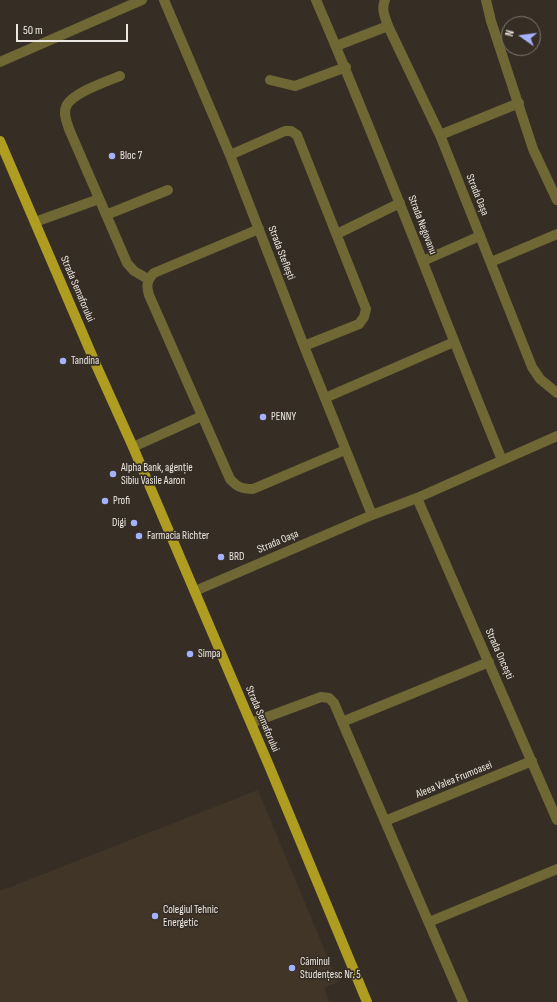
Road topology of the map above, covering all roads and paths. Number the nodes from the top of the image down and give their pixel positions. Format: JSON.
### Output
{"nodes":[{"id":1,"x":142,"y":0,"type":"edge"},
{"id":2,"x":164,"y":0,"type":"edge"},
{"id":3,"x":316,"y":0,"type":"edge"},
{"id":4,"x":385,"y":0,"type":"edge"},
{"id":5,"x":486,"y":0,"type":"edge"},
{"id":6,"x":388,"y":26,"type":"junction"},
{"id":7,"x":336,"y":46,"type":"junction"},
{"id":8,"x":0,"y":62,"type":"edge"},
{"id":9,"x":346,"y":67,"type":"junction"},
{"id":10,"x":120,"y":76,"type":"dead end"},
{"id":11,"x":270,"y":80,"type":"dead end"},
{"id":12,"x":518,"y":103,"type":"junction"},
{"id":13,"x":440,"y":135,"type":"junction"},
{"id":14,"x":0,"y":141,"type":"edge"},
{"id":15,"x":230,"y":155,"type":"junction"},
{"id":16,"x":168,"y":190,"type":"dead end"},
{"id":17,"x":99,"y":199,"type":"junction"},
{"id":18,"x":557,"y":200,"type":"edge"},
{"id":19,"x":400,"y":203,"type":"junction"},
{"id":20,"x":106,"y":215,"type":"junction"},
{"id":21,"x":35,"y":222,"type":"junction"},
{"id":22,"x":259,"y":229,"type":"junction"},
{"id":23,"x":337,"y":234,"type":"junction"},
{"id":24,"x":557,"y":234,"type":"edge"},
{"id":25,"x":480,"y":236,"type":"junction"},
{"id":26,"x":423,"y":260,"type":"junction"},
{"id":27,"x":491,"y":262,"type":"junction"},
{"id":28,"x":148,"y":279,"type":"junction"},
{"id":29,"x":454,"y":342,"type":"junction"},
{"id":30,"x":304,"y":346,"type":"junction"},
{"id":31,"x":557,"y":393,"type":"edge"},
{"id":32,"x":325,"y":398,"type":"junction"},
{"id":33,"x":202,"y":416,"type":"junction"},
{"id":34,"x":557,"y":436,"type":"edge"},
{"id":35,"x":133,"y":447,"type":"junction"},
{"id":36,"x":345,"y":450,"type":"junction"},
{"id":37,"x":502,"y":460,"type":"junction"},
{"id":38,"x":417,"y":498,"type":"junction"},
{"id":39,"x":372,"y":515,"type":"junction"},
{"id":40,"x":194,"y":591,"type":"junction"},
{"id":41,"x":489,"y":662,"type":"junction"},
{"id":42,"x":342,"y":722,"type":"junction"},
{"id":43,"x":250,"y":723,"type":"junction"},
{"id":44,"x":532,"y":761,"type":"junction"},
{"id":45,"x":557,"y":820,"type":"edge"},
{"id":46,"x":385,"y":821,"type":"junction"},
{"id":47,"x":557,"y":869,"type":"edge"},
{"id":48,"x":429,"y":922,"type":"junction"},
{"id":49,"x":367,"y":1002,"type":"edge"},
{"id":50,"x":463,"y":1002,"type":"edge"}],
"edges":[{"from":1,"to":8,"type":"street"},
{"from":2,"to":15,"type":"street","name":"Strada Steflești"},
{"from":3,"to":7,"type":"street","name":"Strada Negovanu"},
{"from":4,"to":6,"type":"street","name":"Strada Oașa"},
{"from":5,"to":12,"type":"street"},
{"from":6,"to":7,"type":"street"},
{"from":6,"to":13,"type":"street","name":"Strada Oașa"},
{"from":7,"to":9,"type":"street","name":"Strada Negovanu"},
{"from":9,"to":11,"type":"street"},
{"from":9,"to":19,"type":"street","name":"Strada Negovanu"},
{"from":10,"to":17,"type":"street"},
{"from":12,"to":13,"type":"street"},
{"from":12,"to":18,"type":"street"},
{"from":13,"to":25,"type":"street","name":"Strada Oașa"},
{"from":14,"to":21,"type":"main road","name":"Strada Semaforului"},
{"from":15,"to":22,"type":"street","name":"Strada Steflești"},
{"from":15,"to":23,"type":"street"},
{"from":16,"to":20,"type":"street"},
{"from":17,"to":20,"type":"street"},
{"from":17,"to":21,"type":"street"},
{"from":19,"to":23,"type":"street"},
{"from":19,"to":26,"type":"street","name":"Strada Negovanu"},
{"from":20,"to":28,"type":"street"},
{"from":21,"to":35,"type":"main road","name":"Strada Semaforului"},
{"from":22,"to":28,"type":"street"},
{"from":22,"to":30,"type":"street","name":"Strada Steflești"},
{"from":23,"to":30,"type":"street"},
{"from":24,"to":27,"type":"street"},
{"from":25,"to":26,"type":"street"},
{"from":25,"to":27,"type":"street","name":"Strada Oașa"},
{"from":26,"to":29,"type":"street","name":"Strada Negovanu"},
{"from":27,"to":31,"type":"street","name":"Strada Oașa"},
{"from":28,"to":33,"type":"street"},
{"from":29,"to":32,"type":"street"},
{"from":29,"to":37,"type":"street","name":"Strada Negovanu"},
{"from":30,"to":32,"type":"street","name":"Strada Steflești"},
{"from":32,"to":36,"type":"street","name":"Strada Steflești"},
{"from":33,"to":35,"type":"street"},
{"from":33,"to":36,"type":"street"},
{"from":34,"to":37,"type":"street","name":"Strada Oașa"},
{"from":35,"to":40,"type":"main road","name":"Strada Semaforului"},
{"from":36,"to":39,"type":"street","name":"Strada Steflești"},
{"from":37,"to":38,"type":"street","name":"Strada Oașa"},
{"from":38,"to":39,"type":"street","name":"Strada Oașa"},
{"from":38,"to":41,"type":"street","name":"Strada Oncești"},
{"from":39,"to":40,"type":"street","name":"Strada Oașa"},
{"from":40,"to":43,"type":"main road","name":"Strada Semaforului"},
{"from":41,"to":42,"type":"street"},
{"from":41,"to":44,"type":"street","name":"Strada Oncești"},
{"from":42,"to":43,"type":"street"},
{"from":42,"to":46,"type":"street"},
{"from":43,"to":49,"type":"main road","name":"Strada Semaforului"},
{"from":44,"to":45,"type":"street","name":"Strada Oncești"},
{"from":44,"to":46,"type":"street","name":"Aleea Valea Frumoasei"},
{"from":46,"to":48,"type":"street"},
{"from":47,"to":48,"type":"street"},
{"from":48,"to":50,"type":"street"}]}
